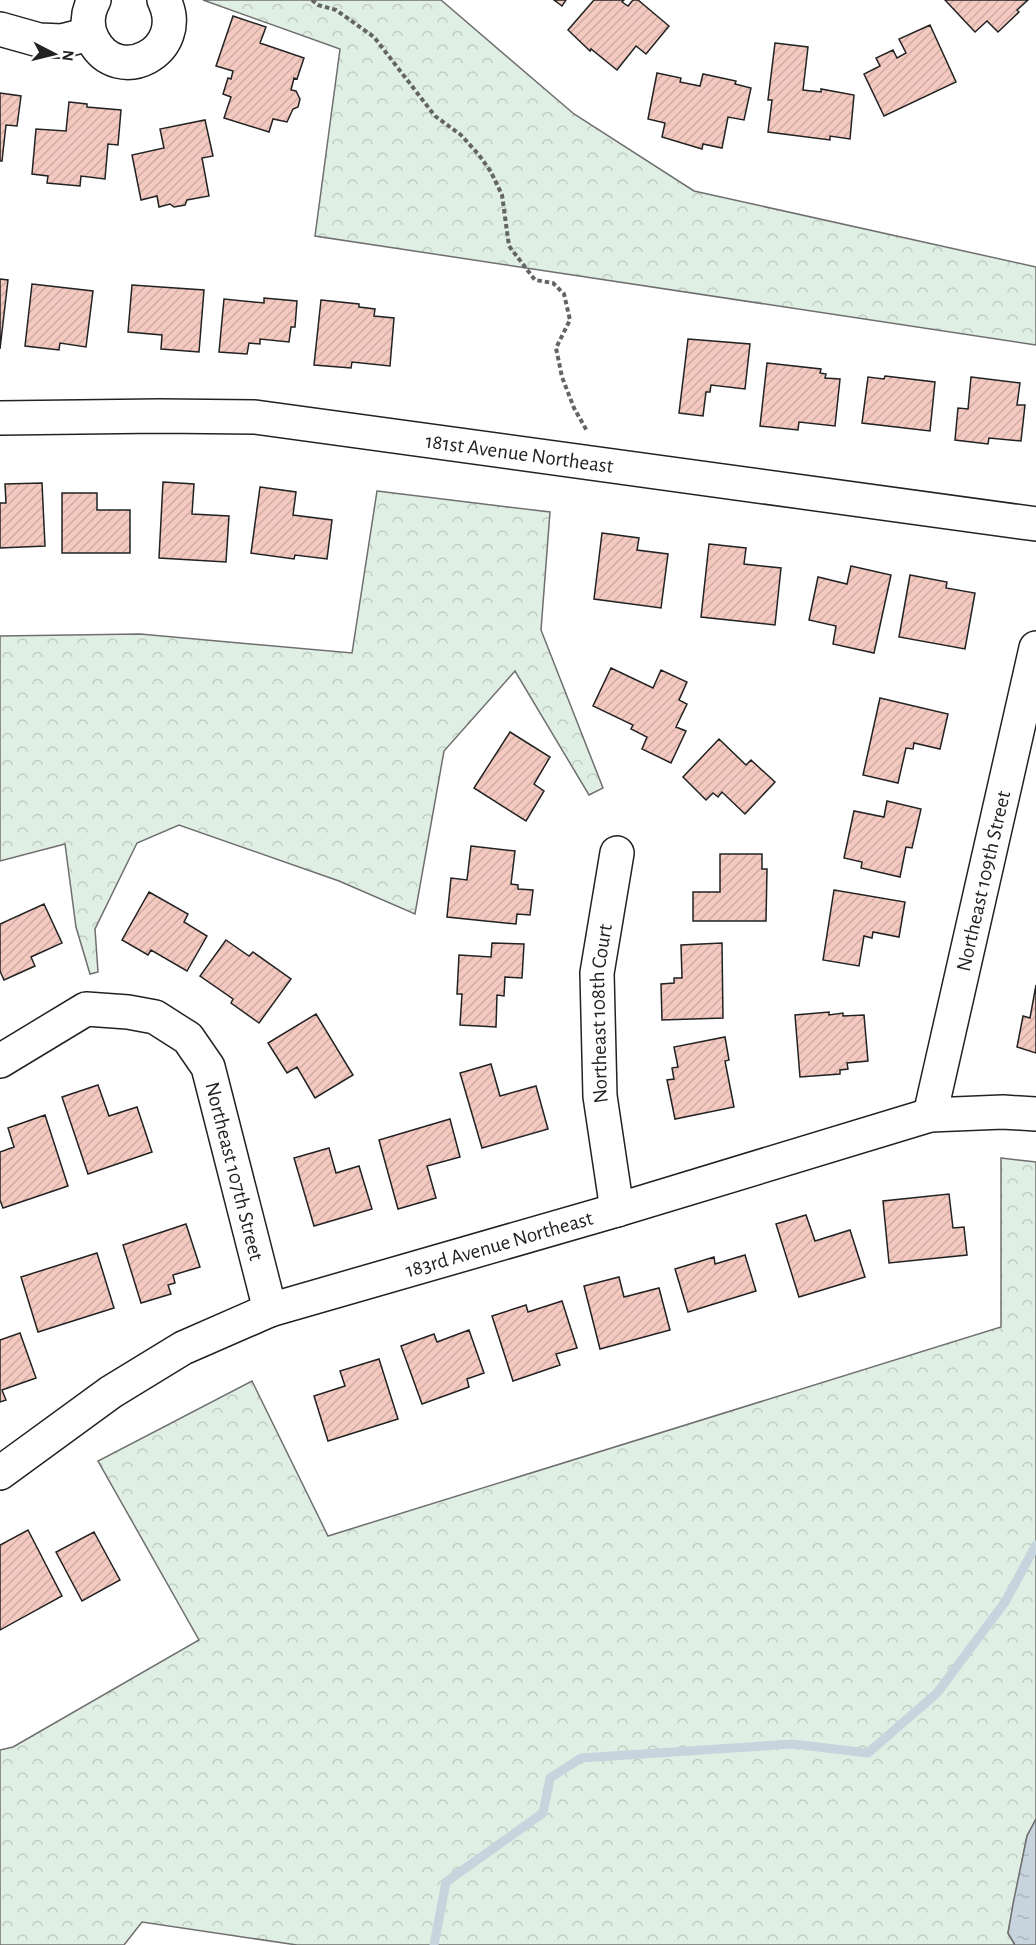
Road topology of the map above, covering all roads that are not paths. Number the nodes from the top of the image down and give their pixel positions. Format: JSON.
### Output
{"nodes":[{"id":1,"x":94,"y":0,"type":"edge"},
{"id":2,"x":164,"y":0,"type":"edge"},
{"id":3,"x":0,"y":29,"type":"edge"},
{"id":4,"x":89,"y":34,"type":"junction"},
{"id":5,"x":0,"y":418,"type":"edge"},
{"id":6,"x":1036,"y":524,"type":"edge"},
{"id":7,"x":1036,"y":648,"type":"edge"},
{"id":8,"x":617,"y":853,"type":"dead end"},
{"id":9,"x":0,"y":1061,"type":"edge"},
{"id":10,"x":1036,"y":1114,"type":"edge"},
{"id":11,"x":930,"y":1115,"type":"junction"},
{"id":12,"x":617,"y":1210,"type":"junction"},
{"id":13,"x":270,"y":1310,"type":"junction"},
{"id":14,"x":0,"y":1473,"type":"edge"}],
"edges":[{"from":1,"to":4,"type":"street"},
{"from":2,"to":4,"type":"street"},
{"from":3,"to":4,"type":"street"},
{"from":5,"to":6,"type":"street","name":"181st Avenue Northeast"},
{"from":7,"to":11,"type":"street","name":"Northeast 109th Street"},
{"from":8,"to":12,"type":"street","name":"Northeast 108th Court"},
{"from":9,"to":13,"type":"street","name":"Northeast 107th Street"},
{"from":10,"to":11,"type":"street","name":"183rd Avenue Northeast"},
{"from":11,"to":12,"type":"street","name":"183rd Avenue Northeast"},
{"from":12,"to":13,"type":"street","name":"183rd Avenue Northeast"},
{"from":13,"to":14,"type":"street","name":"183rd Avenue Northeast"}]}
